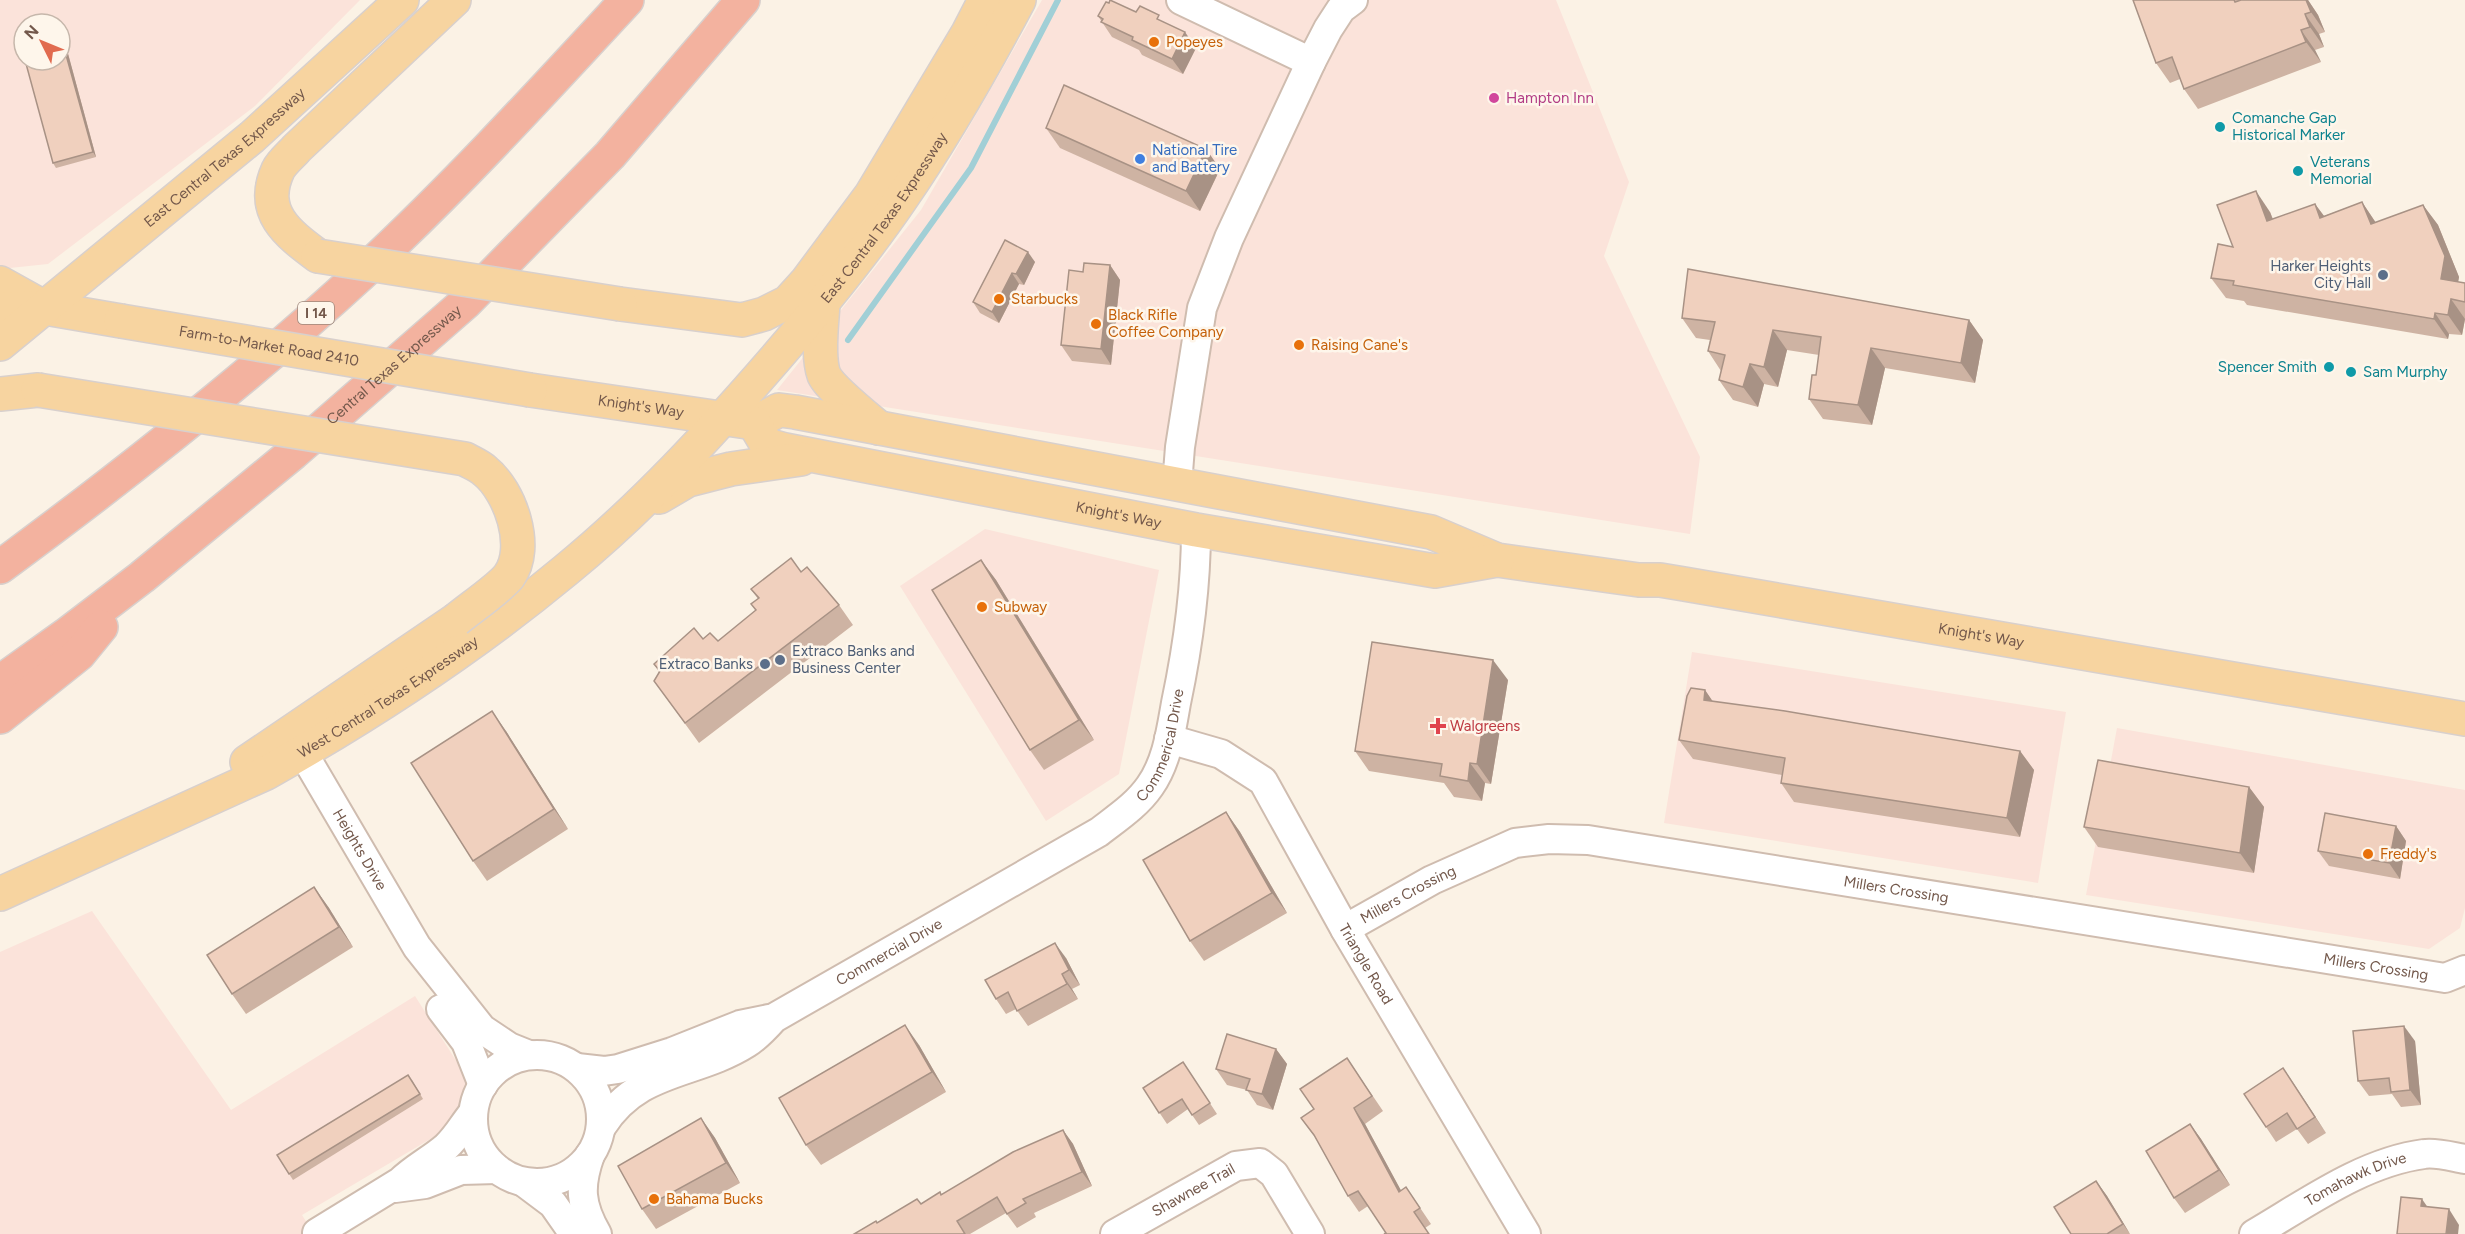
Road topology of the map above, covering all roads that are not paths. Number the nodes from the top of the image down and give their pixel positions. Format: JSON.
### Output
{"nodes":[{"id":1,"x":402,"y":0,"type":"edge"},
{"id":2,"x":454,"y":0,"type":"edge"},
{"id":3,"x":627,"y":0,"type":"edge"},
{"id":4,"x":743,"y":0,"type":"edge"},
{"id":5,"x":985,"y":0,"type":"edge"},
{"id":6,"x":1019,"y":0,"type":"edge"},
{"id":7,"x":1181,"y":0,"type":"edge"},
{"id":8,"x":1353,"y":0,"type":"edge"},
{"id":9,"x":1311,"y":62,"type":"junction"},
{"id":10,"x":0,"y":283,"type":"edge"},
{"id":11,"x":823,"y":303,"type":"junction"},
{"id":12,"x":45,"y":308,"type":"junction"},
{"id":13,"x":0,"y":309,"type":"edge"},
{"id":14,"x":0,"y":344,"type":"edge"},
{"id":15,"x":530,"y":390,"type":"joint"},
{"id":16,"x":0,"y":394,"type":"edge"},
{"id":17,"x":739,"y":421,"type":"junction"},
{"id":18,"x":880,"y":429,"type":"junction"},
{"id":19,"x":821,"y":457,"type":"junction"},
{"id":20,"x":1177,"y":485,"type":"junction"},
{"id":21,"x":1345,"y":515,"type":"junction"},
{"id":22,"x":624,"y":518,"type":"junction"},
{"id":23,"x":1196,"y":530,"type":"junction"},
{"id":24,"x":1497,"y":560,"type":"junction"},
{"id":25,"x":0,"y":567,"type":"edge"},
{"id":26,"x":142,"y":577,"type":"junction"},
{"id":27,"x":0,"y":682,"type":"edge"},
{"id":28,"x":0,"y":717,"type":"edge"},
{"id":29,"x":2465,"y":719,"type":"edge"},
{"id":30,"x":1169,"y":739,"type":"junction"},
{"id":31,"x":303,"y":753,"type":"junction"},
{"id":32,"x":164,"y":820,"type":"junction"},
{"id":33,"x":1005,"y":886,"type":"joint"},
{"id":34,"x":0,"y":894,"type":"edge"},
{"id":35,"x":1345,"y":929,"type":"junction"},
{"id":36,"x":417,"y":947,"type":"junction"},
{"id":37,"x":2465,"y":970,"type":"edge"},
{"id":38,"x":774,"y":1018,"type":"junction"},
{"id":39,"x":529,"y":1055,"type":"junction"},
{"id":40,"x":577,"y":1068,"type":"junction"},
{"id":41,"x":483,"y":1085,"type":"junction"},
{"id":42,"x":472,"y":1114,"type":"junction"},
{"id":43,"x":602,"y":1126,"type":"junction"},
{"id":44,"x":590,"y":1155,"type":"junction"},
{"id":45,"x":2465,"y":1159,"type":"edge"},
{"id":46,"x":497,"y":1169,"type":"junction"},
{"id":47,"x":525,"y":1184,"type":"junction"},
{"id":48,"x":388,"y":1190,"type":"junction"},
{"id":49,"x":317,"y":1233,"type":"edge"},
{"id":50,"x":574,"y":1234,"type":"edge"},
{"id":51,"x":597,"y":1234,"type":"edge"},
{"id":52,"x":1115,"y":1234,"type":"edge"},
{"id":53,"x":1310,"y":1234,"type":"edge"},
{"id":54,"x":1526,"y":1234,"type":"edge"},
{"id":55,"x":2254,"y":1234,"type":"edge"}],
"edges":[{"from":1,"to":12,"type":"main road","name":"East Central Texas Expressway"},
{"from":2,"to":5,"type":"main road","bridge":true},
{"from":3,"to":25,"type":"highway","number":"I 14"},
{"from":4,"to":26,"type":"highway","name":"Central Texas Expressway"},
{"from":6,"to":11,"type":"main road","name":"East Central Texas Expressway"},
{"from":7,"to":9,"type":"street"},
{"from":8,"to":9,"type":"street"},
{"from":9,"to":20,"type":"street"},
{"from":10,"to":12,"type":"main road","name":"Farm-to-Market Road 2410"},
{"from":11,"to":17,"type":"main road","name":"East Central Texas Expressway"},
{"from":11,"to":18,"type":"main road"},
{"from":12,"to":13,"type":"main road","name":"Farm-to-Market Road 2410"},
{"from":12,"to":14,"type":"main road"},
{"from":12,"to":15,"type":"main road","name":"Farm-to-Market Road 2410","bridge":true},
{"from":15,"to":17,"type":"main road","name":"Knight's Way"},
{"from":16,"to":32,"type":"main road","bridge":true},
{"from":17,"to":18,"type":"main road","name":"Knight's Way"},
{"from":17,"to":19,"type":"main road","name":"Knight's Way"},
{"from":17,"to":22,"type":"main road","name":"West Central Texas Expressway"},
{"from":18,"to":20,"type":"main road","name":"Knight's Way"},
{"from":19,"to":22,"type":"main road"},
{"from":19,"to":23,"type":"main road","name":"Knight's Way"},
{"from":20,"to":21,"type":"main road","name":"Knight's Way"},
{"from":21,"to":23,"type":"main road"},
{"from":21,"to":24,"type":"main road","name":"Knight's Way"},
{"from":22,"to":31,"type":"main road","name":"West Central Texas Expressway"},
{"from":23,"to":24,"type":"main road","name":"Knight's Way"},
{"from":23,"to":30,"type":"street","name":"Commerical Drive"},
{"from":24,"to":29,"type":"main road","name":"Knight's Way"},
{"from":26,"to":27,"type":"highway","name":"Central Texas Expressway"},
{"from":26,"to":28,"type":"highway"},
{"from":30,"to":33,"type":"street","name":"Commerical Drive"},
{"from":30,"to":35,"type":"street","name":"Triangle Road"},
{"from":31,"to":32,"type":"main road","name":"West Central Texas Expressway"},
{"from":31,"to":36,"type":"street","name":"Heights Drive"},
{"from":32,"to":34,"type":"main road","name":"West Central Texas Expressway"},
{"from":33,"to":38,"type":"street","name":"Commercial Drive"},
{"from":35,"to":37,"type":"street","name":"Millers Crossing"},
{"from":35,"to":54,"type":"street","name":"Triangle Road"},
{"from":36,"to":39,"type":"street"},
{"from":36,"to":41,"type":"street"},
{"from":38,"to":40,"type":"street"},
{"from":38,"to":43,"type":"street"},
{"from":39,"to":40,"type":"street"},
{"from":39,"to":41,"type":"street"},
{"from":40,"to":43,"type":"street"},
{"from":41,"to":42,"type":"street"},
{"from":42,"to":46,"type":"street"},
{"from":42,"to":48,"type":"street"},
{"from":43,"to":44,"type":"street"},
{"from":44,"to":47,"type":"street"},
{"from":44,"to":51,"type":"street"},
{"from":45,"to":55,"type":"street","name":"Tomahawk Drive"},
{"from":46,"to":47,"type":"street"},
{"from":46,"to":48,"type":"street"},
{"from":47,"to":50,"type":"street"},
{"from":48,"to":49,"type":"street"},
{"from":52,"to":53,"type":"street","name":"Shawnee Trail"}]}
